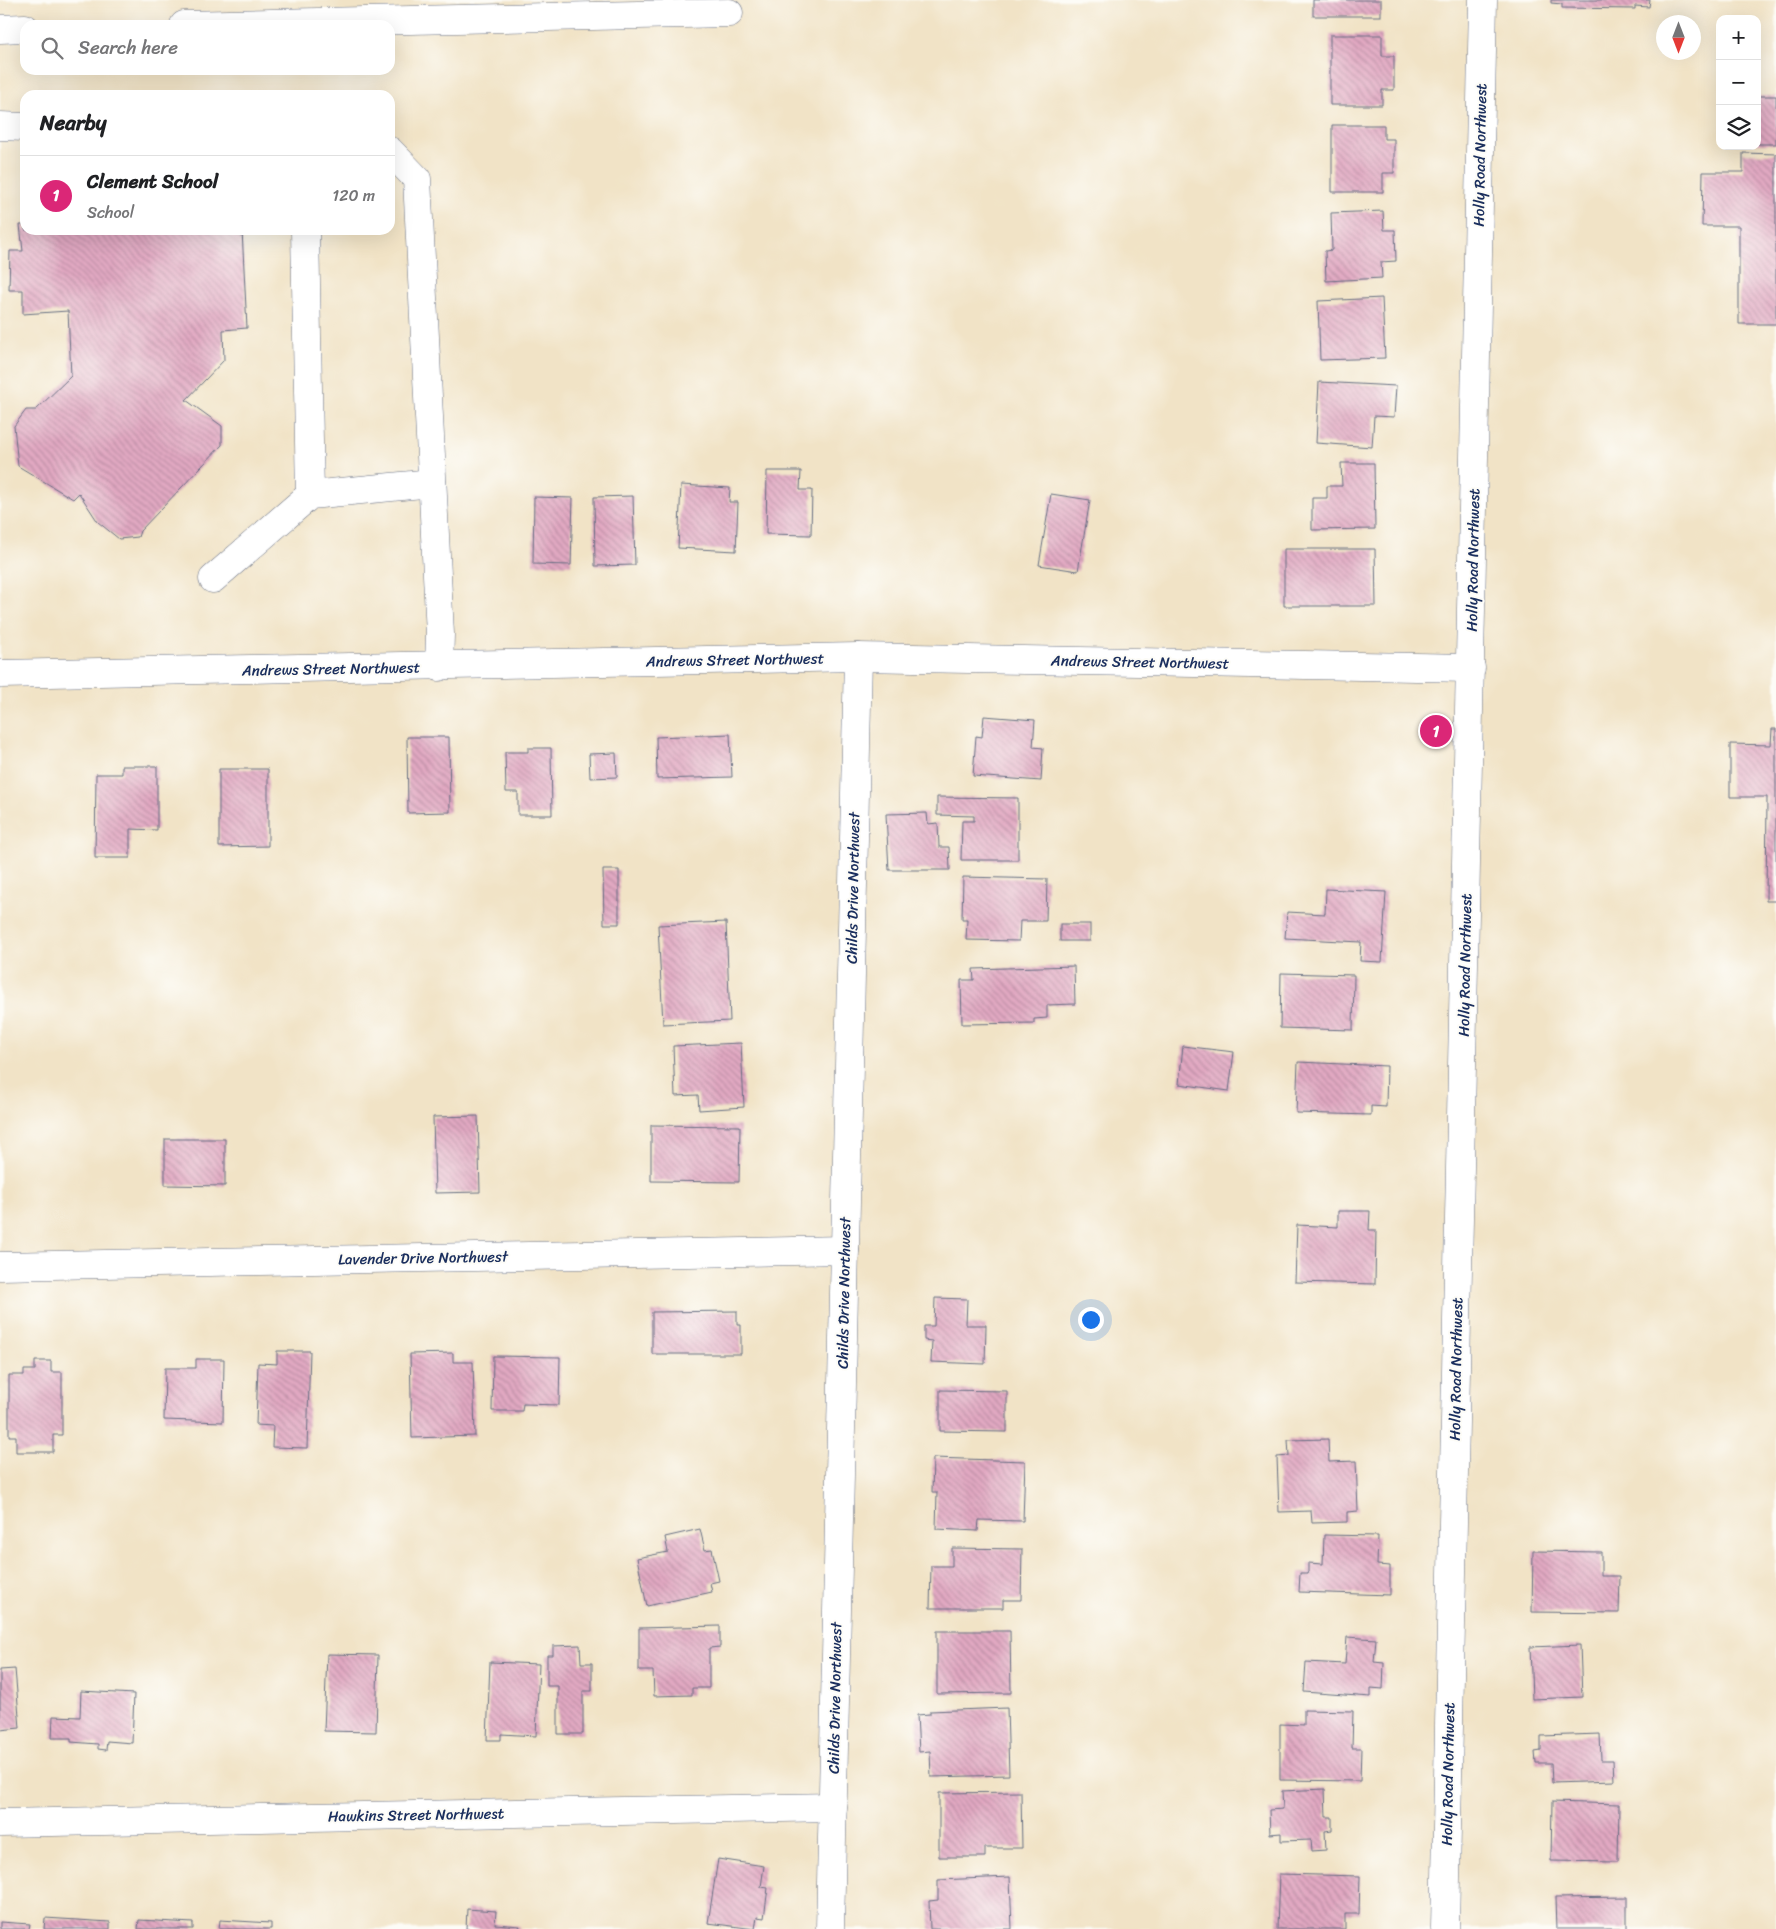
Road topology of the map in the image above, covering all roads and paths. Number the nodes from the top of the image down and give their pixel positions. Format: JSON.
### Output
{"nodes":[{"id":1,"x":1483,"y":0,"type":"edge"},
{"id":2,"x":729,"y":13,"type":"dead end"},
{"id":3,"x":395,"y":20,"type":"edge"},
{"id":4,"x":20,"y":28,"type":"edge"},
{"id":5,"x":0,"y":29,"type":"edge"},
{"id":6,"x":0,"y":126,"type":"edge"},
{"id":7,"x":20,"y":127,"type":"edge"},
{"id":8,"x":395,"y":156,"type":"edge"},
{"id":9,"x":305,"y":235,"type":"edge"},
{"id":10,"x":432,"y":483,"type":"junction"},
{"id":11,"x":310,"y":495,"type":"junction"},
{"id":12,"x":213,"y":578,"type":"dead end"},
{"id":13,"x":858,"y":657,"type":"junction"},
{"id":14,"x":439,"y":667,"type":"junction"},
{"id":15,"x":1471,"y":668,"type":"junction"},
{"id":16,"x":0,"y":674,"type":"edge"},
{"id":17,"x":845,"y":1250,"type":"junction"},
{"id":18,"x":0,"y":1266,"type":"edge"},
{"id":19,"x":833,"y":1807,"type":"junction"},
{"id":20,"x":0,"y":1823,"type":"edge"},
{"id":21,"x":830,"y":1929,"type":"edge"},
{"id":22,"x":1445,"y":1929,"type":"edge"}],
"edges":[{"from":1,"to":15,"type":"street","name":"Holly Road Northwest"},
{"from":2,"to":3,"type":"street"},
{"from":4,"to":5,"type":"street"},
{"from":6,"to":7,"type":"street"},
{"from":8,"to":10,"type":"street"},
{"from":9,"to":11,"type":"street"},
{"from":10,"to":11,"type":"street"},
{"from":10,"to":14,"type":"street"},
{"from":11,"to":12,"type":"street"},
{"from":13,"to":14,"type":"street","name":"Andrews Street Northwest"},
{"from":13,"to":15,"type":"street","name":"Andrews Street Northwest"},
{"from":13,"to":17,"type":"street","name":"Childs Drive Northwest"},
{"from":14,"to":16,"type":"street","name":"Andrews Street Northwest"},
{"from":15,"to":22,"type":"street","name":"Holly Road Northwest"},
{"from":17,"to":18,"type":"street","name":"Lavender Drive Northwest"},
{"from":17,"to":19,"type":"street","name":"Childs Drive Northwest"},
{"from":19,"to":20,"type":"street","name":"Hawkins Street Northwest"},
{"from":19,"to":21,"type":"street","name":"Childs Drive Northwest"}]}
